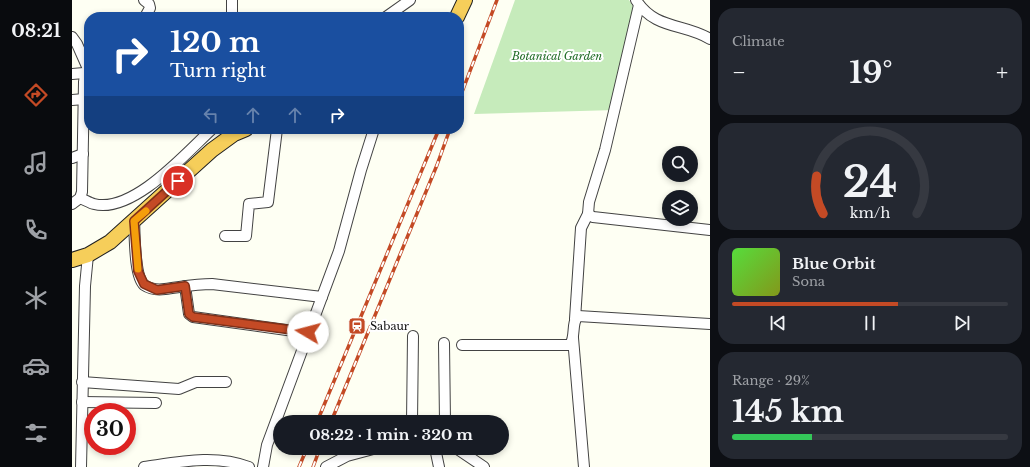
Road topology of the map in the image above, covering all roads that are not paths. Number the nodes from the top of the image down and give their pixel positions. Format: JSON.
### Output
{"nodes":[{"id":1,"x":144,"y":0,"type":"edge"},
{"id":2,"x":232,"y":0,"type":"edge"},
{"id":3,"x":410,"y":0,"type":"edge"},
{"id":4,"x":465,"y":0,"type":"edge"},
{"id":5,"x":637,"y":2,"type":"edge"},
{"id":6,"x":148,"y":12,"type":"edge"},
{"id":7,"x":232,"y":12,"type":"edge"},
{"id":8,"x":393,"y":12,"type":"edge"},
{"id":9,"x":459,"y":12,"type":"edge"},
{"id":10,"x":72,"y":37,"type":"edge"},
{"id":11,"x":710,"y":39,"type":"edge"},
{"id":12,"x":84,"y":62,"type":"edge"},
{"id":13,"x":84,"y":73,"type":"edge"},
{"id":14,"x":72,"y":74,"type":"edge"},
{"id":15,"x":84,"y":99,"type":"joint"},
{"id":16,"x":72,"y":100,"type":"edge"},
{"id":17,"x":207,"y":134,"type":"edge"},
{"id":18,"x":234,"y":134,"type":"edge"},
{"id":19,"x":276,"y":134,"type":"edge"},
{"id":20,"x":372,"y":134,"type":"edge"},
{"id":21,"x":83,"y":154,"type":"junction"},
{"id":22,"x":72,"y":158,"type":"edge"},
{"id":23,"x":76,"y":201,"type":"edge"},
{"id":24,"x":588,"y":214,"type":"junction"},
{"id":25,"x":134,"y":221,"type":"junction"},
{"id":26,"x":710,"y":230,"type":"edge"},
{"id":27,"x":225,"y":236,"type":"dead end"},
{"id":28,"x":88,"y":255,"type":"junction"},
{"id":29,"x":72,"y":260,"type":"edge"},
{"id":30,"x":185,"y":286,"type":"junction"},
{"id":31,"x":322,"y":297,"type":"junction"},
{"id":32,"x":575,"y":319,"type":"junction"},
{"id":33,"x":710,"y":324,"type":"edge"},
{"id":34,"x":308,"y":332,"type":"junction"},
{"id":35,"x":413,"y":336,"type":"dead end"},
{"id":36,"x":573,"y":338,"type":"junction"},
{"id":37,"x":444,"y":343,"type":"dead end"},
{"id":38,"x":462,"y":345,"type":"dead end"},
{"id":39,"x":82,"y":382,"type":"junction"},
{"id":40,"x":226,"y":382,"type":"dead end"},
{"id":41,"x":82,"y":402,"type":"junction"},
{"id":42,"x":156,"y":403,"type":"dead end"},
{"id":43,"x":412,"y":415,"type":"edge"},
{"id":44,"x":445,"y":415,"type":"edge"},
{"id":45,"x":351,"y":455,"type":"edge"},
{"id":46,"x":436,"y":455,"type":"edge"},
{"id":47,"x":466,"y":455,"type":"edge"},
{"id":48,"x":80,"y":467,"type":"edge"},
{"id":49,"x":144,"y":467,"type":"edge"},
{"id":50,"x":249,"y":467,"type":"edge"},
{"id":51,"x":262,"y":467,"type":"edge"},
{"id":52,"x":326,"y":467,"type":"edge"},
{"id":53,"x":439,"y":467,"type":"edge"},
{"id":54,"x":484,"y":467,"type":"edge"},
{"id":55,"x":584,"y":467,"type":"edge"}],
"edges":[{"from":1,"to":6,"type":"street"},
{"from":2,"to":7,"type":"street"},
{"from":3,"to":8,"type":"street"},
{"from":4,"to":9,"type":"highway"},
{"from":5,"to":11,"type":"street"},
{"from":5,"to":24,"type":"street"},
{"from":10,"to":12,"type":"street"},
{"from":13,"to":14,"type":"street"},
{"from":15,"to":16,"type":"street"},
{"from":15,"to":21,"type":"street"},
{"from":17,"to":23,"type":"street"},
{"from":18,"to":25,"type":"highway"},
{"from":19,"to":27,"type":"street"},
{"from":20,"to":31,"type":"street"},
{"from":21,"to":22,"type":"street"},
{"from":21,"to":23,"type":"street"},
{"from":24,"to":26,"type":"street"},
{"from":24,"to":32,"type":"street"},
{"from":25,"to":28,"type":"highway"},
{"from":25,"to":30,"type":"street"},
{"from":28,"to":29,"type":"highway"},
{"from":28,"to":39,"type":"street"},
{"from":30,"to":31,"type":"street"},
{"from":30,"to":34,"type":"street"},
{"from":31,"to":34,"type":"street"},
{"from":32,"to":33,"type":"street"},
{"from":32,"to":36,"type":"street"},
{"from":34,"to":51,"type":"street"},
{"from":35,"to":43,"type":"street"},
{"from":36,"to":38,"type":"street"},
{"from":36,"to":55,"type":"street"},
{"from":37,"to":44,"type":"street"},
{"from":39,"to":40,"type":"street"},
{"from":39,"to":41,"type":"street"},
{"from":41,"to":42,"type":"street"},
{"from":41,"to":48,"type":"street"},
{"from":45,"to":52,"type":"street"},
{"from":46,"to":53,"type":"street"},
{"from":47,"to":54,"type":"street"},
{"from":49,"to":50,"type":"street"}]}
